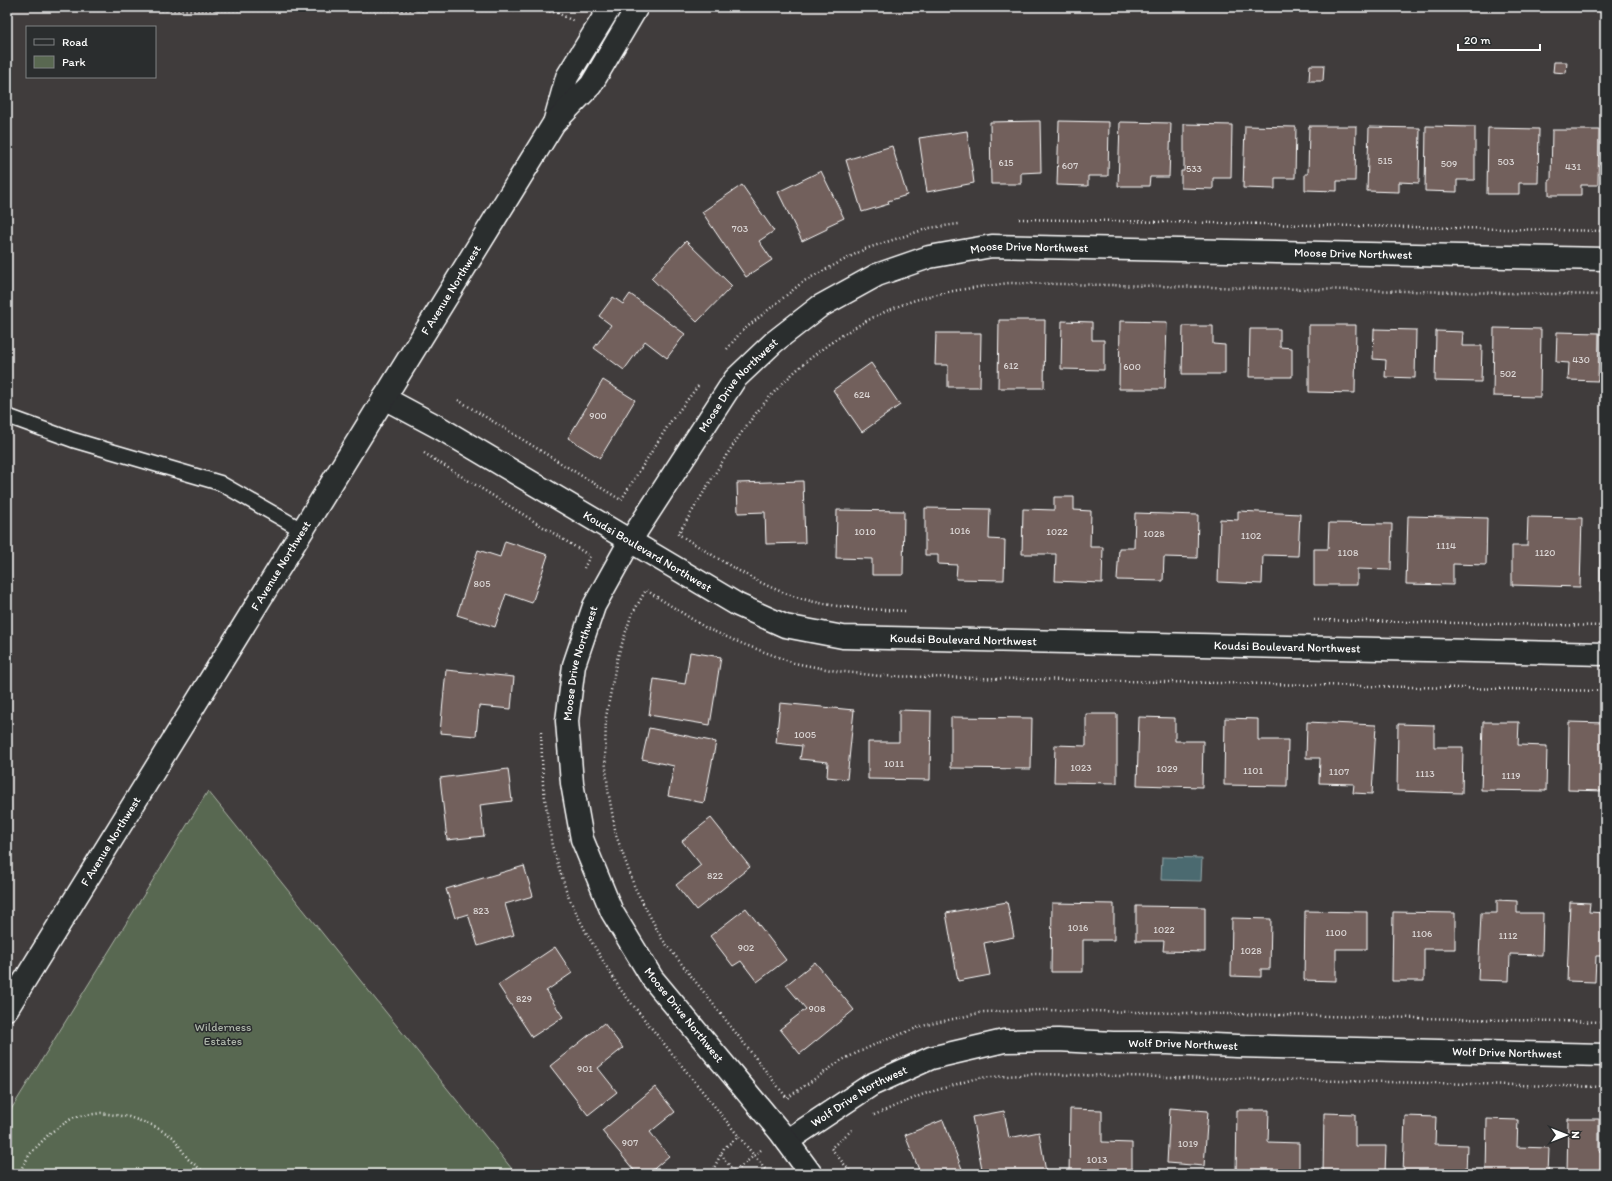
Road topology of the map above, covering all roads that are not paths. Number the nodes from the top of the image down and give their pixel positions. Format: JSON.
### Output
{"nodes":[{"id":1,"x":610,"y":7,"type":"edge"},
{"id":2,"x":637,"y":7,"type":"edge"},
{"id":3,"x":554,"y":123,"type":"junction"},
{"id":4,"x":1605,"y":259,"type":"edge"},
{"id":5,"x":384,"y":398,"type":"junction"},
{"id":6,"x":7,"y":416,"type":"edge"},
{"id":7,"x":302,"y":530,"type":"junction"},
{"id":8,"x":630,"y":541,"type":"junction"},
{"id":9,"x":1605,"y":654,"type":"edge"},
{"id":10,"x":7,"y":1009,"type":"edge"},
{"id":11,"x":1605,"y":1055,"type":"edge"},
{"id":12,"x":784,"y":1137,"type":"junction"},
{"id":13,"x":812,"y":1174,"type":"edge"}],
"edges":[{"from":1,"to":3,"type":"street","name":"F Avenue Northwest"},
{"from":2,"to":3,"type":"street","name":"F Avenue Northwest"},
{"from":3,"to":5,"type":"street","name":"F Avenue Northwest"},
{"from":4,"to":8,"type":"street","name":"Moose Drive Northwest"},
{"from":5,"to":7,"type":"street","name":"F Avenue Northwest"},
{"from":5,"to":8,"type":"street","name":"Koudsi Boulevard Northwest"},
{"from":6,"to":7,"type":"lane"},
{"from":7,"to":10,"type":"street","name":"F Avenue Northwest"},
{"from":8,"to":9,"type":"street","name":"Koudsi Boulevard Northwest"},
{"from":8,"to":12,"type":"street","name":"Moose Drive Northwest"},
{"from":11,"to":12,"type":"street","name":"Wolf Drive Northwest"},
{"from":12,"to":13,"type":"street","name":"Moose Drive Northwest"}]}
